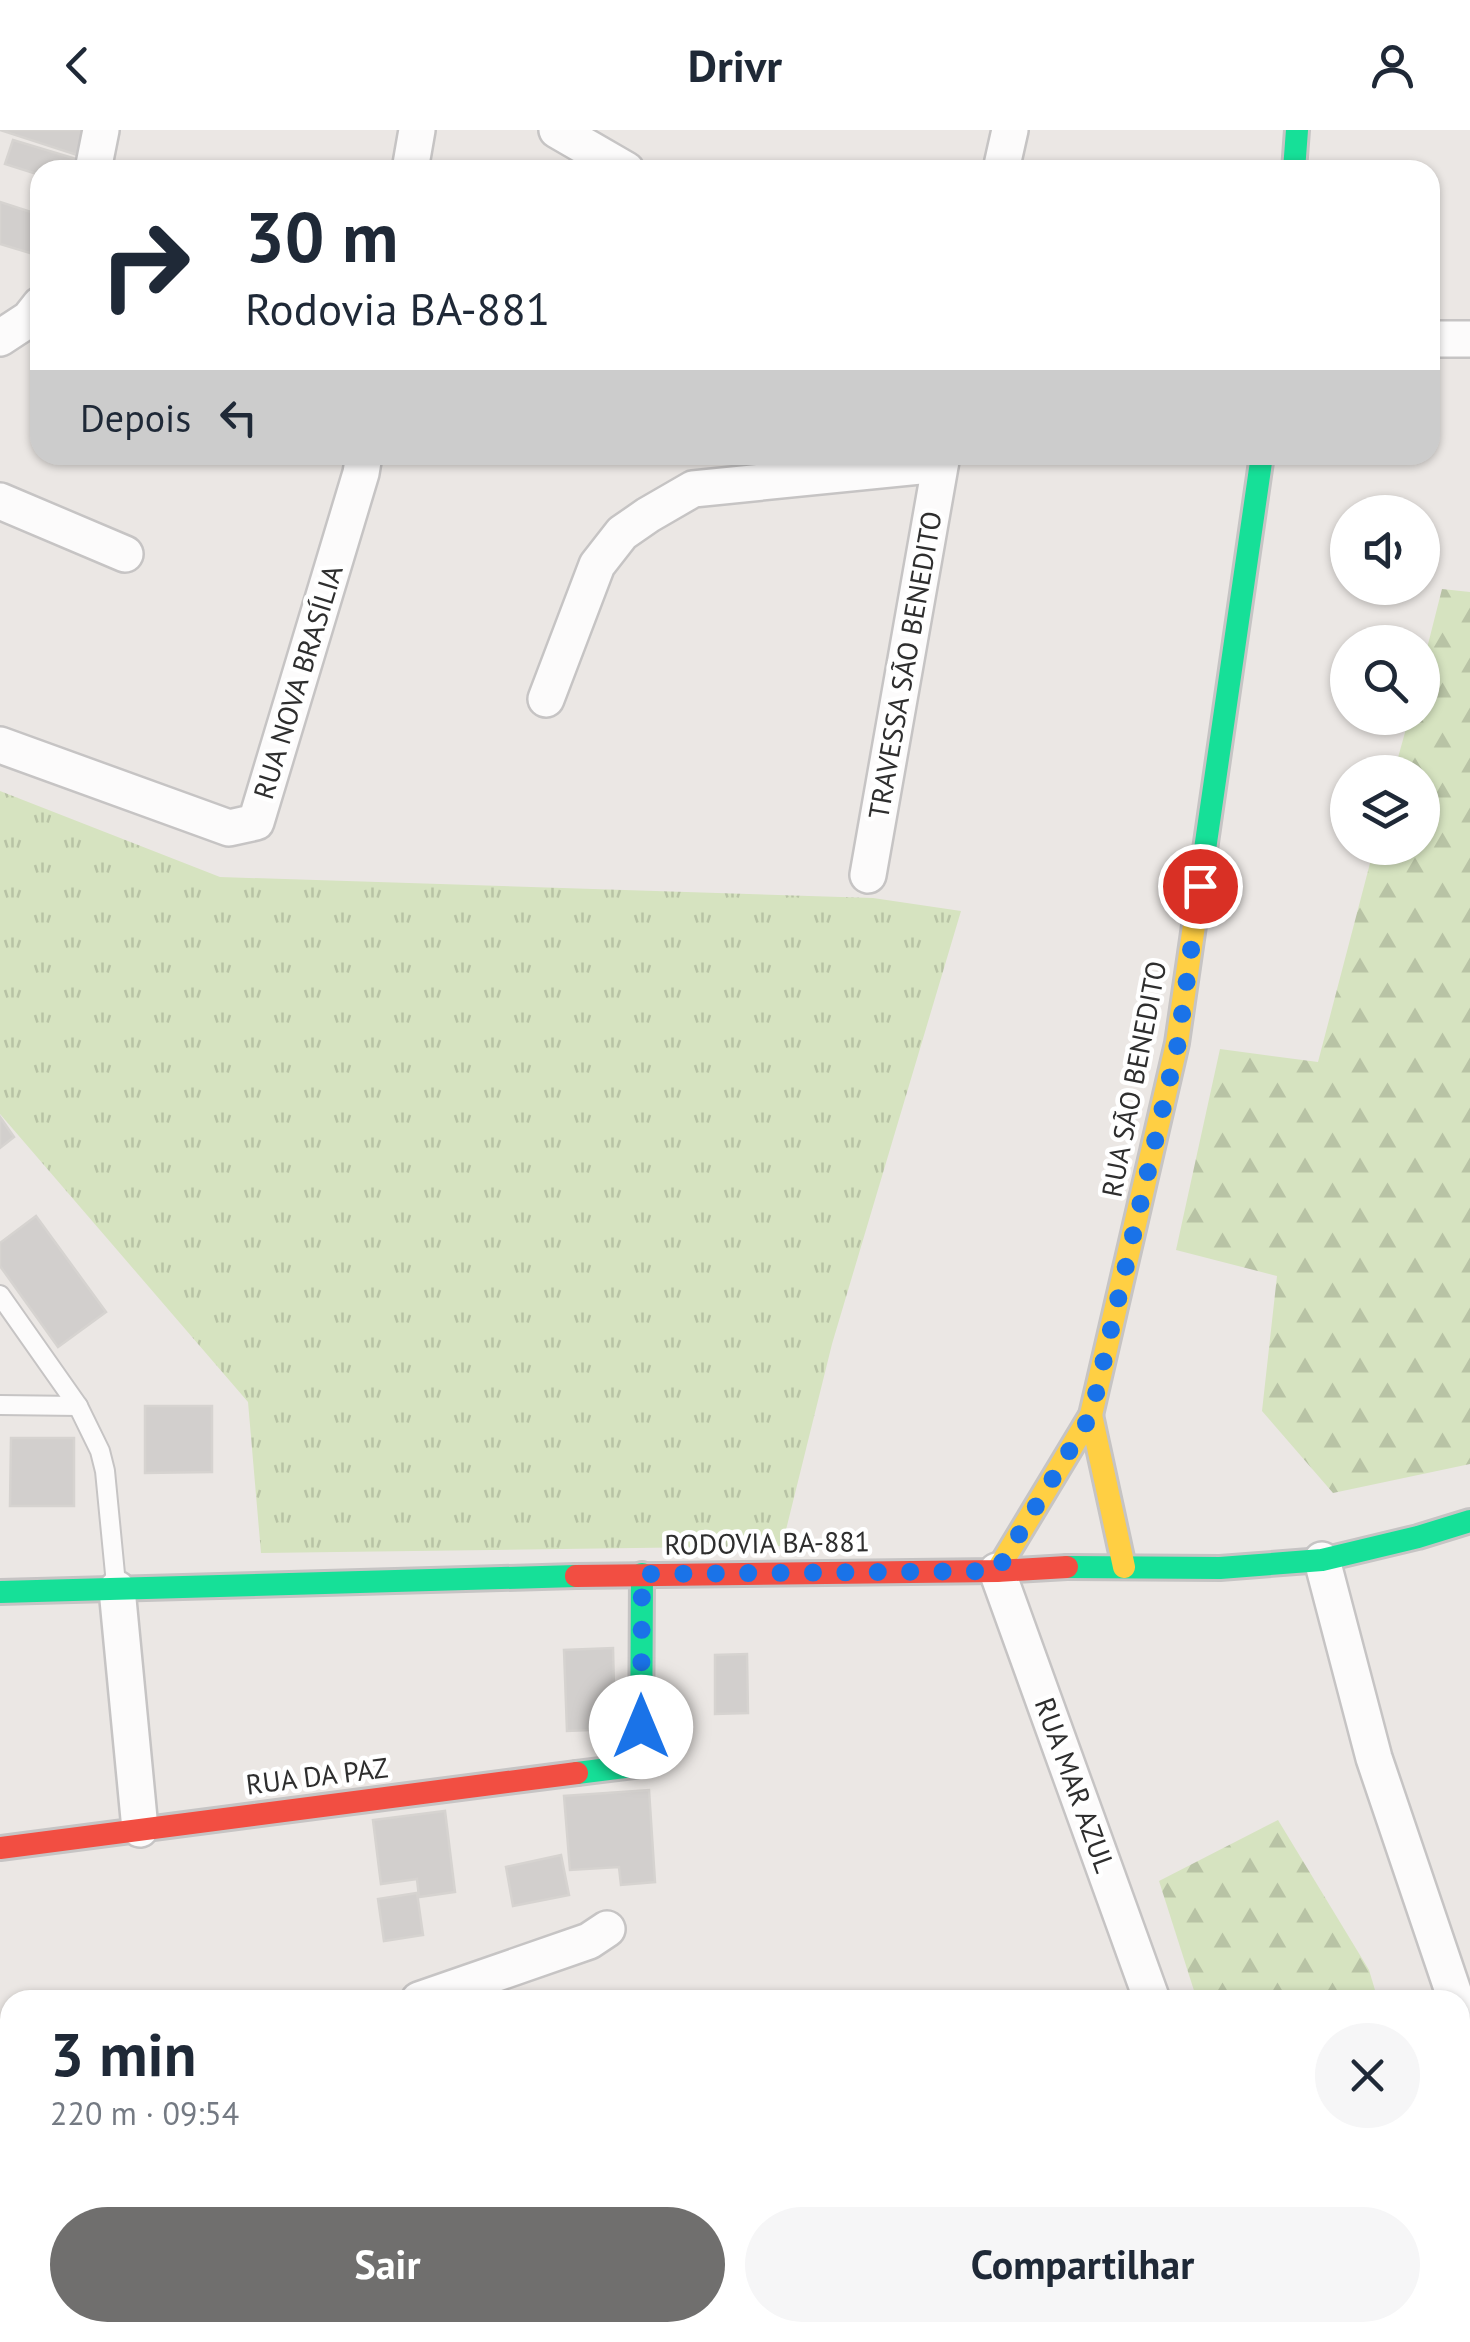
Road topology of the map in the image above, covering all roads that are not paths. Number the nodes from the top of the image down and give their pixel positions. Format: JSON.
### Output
{"nodes":[{"id":1,"x":100,"y":130,"type":"edge"},
{"id":2,"x":417,"y":130,"type":"edge"},
{"id":3,"x":557,"y":130,"type":"edge"},
{"id":4,"x":1010,"y":130,"type":"edge"},
{"id":5,"x":1297,"y":130,"type":"edge"},
{"id":6,"x":95,"y":160,"type":"edge"},
{"id":7,"x":412,"y":160,"type":"edge"},
{"id":8,"x":609,"y":160,"type":"edge"},
{"id":9,"x":1004,"y":160,"type":"edge"},
{"id":10,"x":1295,"y":160,"type":"edge"},
{"id":11,"x":30,"y":318,"type":"edge"},
{"id":12,"x":0,"y":338,"type":"edge"},
{"id":13,"x":1470,"y":339,"type":"edge"},
{"id":14,"x":1440,"y":340,"type":"edge"},
{"id":15,"x":362,"y":465,"type":"edge"},
{"id":16,"x":898,"y":465,"type":"edge"},
{"id":17,"x":940,"y":465,"type":"edge"},
{"id":18,"x":1261,"y":465,"type":"edge"},
{"id":19,"x":0,"y":501,"type":"edge"},
{"id":20,"x":125,"y":554,"type":"dead end"},
{"id":21,"x":546,"y":699,"type":"dead end"},
{"id":22,"x":0,"y":745,"type":"edge"},
{"id":23,"x":868,"y":875,"type":"dead end"},
{"id":24,"x":0,"y":1296,"type":"edge"},
{"id":25,"x":0,"y":1405,"type":"edge"},
{"id":26,"x":78,"y":1406,"type":"junction"},
{"id":27,"x":1091,"y":1415,"type":"junction"},
{"id":28,"x":1470,"y":1522,"type":"edge"},
{"id":29,"x":1322,"y":1560,"type":"junction"},
{"id":30,"x":1124,"y":1567,"type":"junction"},
{"id":31,"x":997,"y":1571,"type":"junction"},
{"id":32,"x":642,"y":1574,"type":"junction"},
{"id":33,"x":117,"y":1589,"type":"junction"},
{"id":34,"x":0,"y":1592,"type":"edge"},
{"id":35,"x":140,"y":1828,"type":"junction"},
{"id":36,"x":0,"y":1848,"type":"edge"},
{"id":37,"x":607,"y":1928,"type":"dead end"},
{"id":38,"x":448,"y":1990,"type":"edge"},
{"id":39,"x":1148,"y":1990,"type":"edge"},
{"id":40,"x":1453,"y":1990,"type":"edge"}],
"edges":[{"from":1,"to":6,"type":"street"},
{"from":2,"to":7,"type":"street"},
{"from":3,"to":8,"type":"street"},
{"from":4,"to":9,"type":"street"},
{"from":5,"to":10,"type":"street"},
{"from":11,"to":12,"type":"street"},
{"from":13,"to":14,"type":"street"},
{"from":15,"to":22,"type":"street","name":"RUA NOVA BRASÍLIA"},
{"from":16,"to":21,"type":"street"},
{"from":17,"to":23,"type":"street","name":"TRAVESSA SÃO BENEDITO"},
{"from":18,"to":27,"type":"street","name":"RUA SÃO BENEDITO"},
{"from":19,"to":20,"type":"street"},
{"from":24,"to":26,"type":"lane"},
{"from":25,"to":26,"type":"lane"},
{"from":26,"to":33,"type":"lane"},
{"from":27,"to":30,"type":"street","name":"RUA SÃO BENEDITO"},
{"from":27,"to":31,"type":"street","name":"RUA SÃO BENEDITO"},
{"from":28,"to":29,"type":"street","name":"RODOVIA BA-881"},
{"from":29,"to":30,"type":"street","name":"RODOVIA BA-881"},
{"from":29,"to":40,"type":"street"},
{"from":30,"to":31,"type":"street","name":"RODOVIA BA-881"},
{"from":31,"to":32,"type":"street","name":"RODOVIA BA-881"},
{"from":31,"to":39,"type":"street","name":"RUA MAR AZUL"},
{"from":32,"to":33,"type":"street","name":"RODOVIA BA-881"},
{"from":32,"to":35,"type":"street","name":"RUA DA PAZ"},
{"from":33,"to":34,"type":"street","name":"RODOVIA BA-881"},
{"from":33,"to":35,"type":"street"},
{"from":35,"to":36,"type":"street","name":"RUA DA PAZ"},
{"from":37,"to":38,"type":"street"}]}
